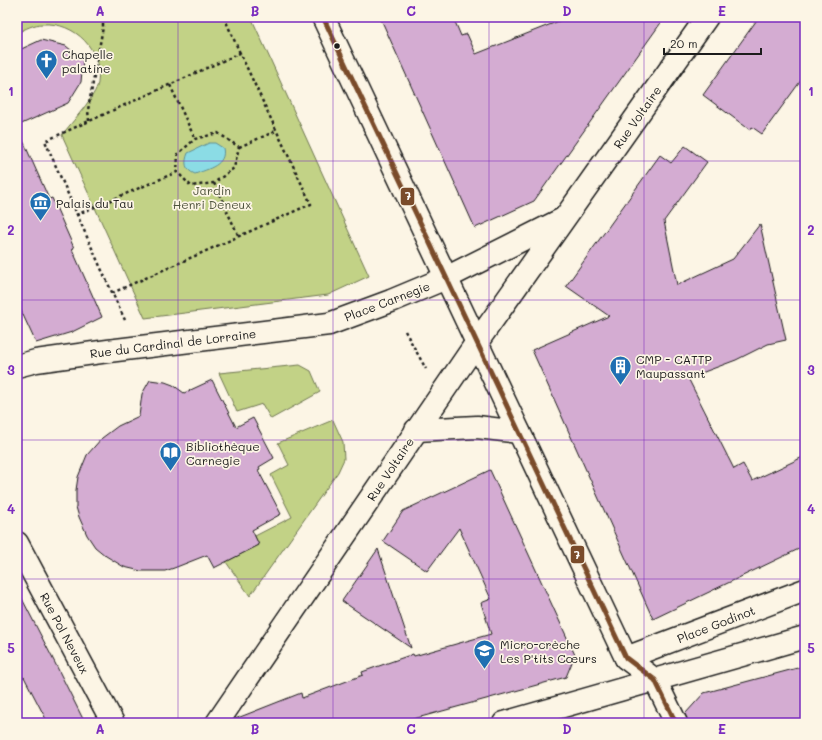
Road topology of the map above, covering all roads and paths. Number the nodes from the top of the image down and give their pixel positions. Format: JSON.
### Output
{"nodes":[{"id":1,"x":103,"y":17,"type":"edge"},
{"id":2,"x":224,"y":17,"type":"edge"},
{"id":3,"x":323,"y":17,"type":"edge"},
{"id":4,"x":707,"y":17,"type":"edge"},
{"id":5,"x":240,"y":53,"type":"junction"},
{"id":6,"x":170,"y":85,"type":"junction"},
{"id":7,"x":89,"y":121,"type":"junction"},
{"id":8,"x":276,"y":131,"type":"junction"},
{"id":9,"x":195,"y":139,"type":"junction"},
{"id":10,"x":239,"y":148,"type":"junction"},
{"id":11,"x":177,"y":172,"type":"junction"},
{"id":12,"x":214,"y":183,"type":"junction"},
{"id":13,"x":76,"y":215,"type":"junction"},
{"id":14,"x":566,"y":217,"type":"junction"},
{"id":15,"x":239,"y":237,"type":"junction"},
{"id":16,"x":446,"y":278,"type":"junction"},
{"id":17,"x":112,"y":293,"type":"junction"},
{"id":18,"x":329,"y":324,"type":"joint"},
{"id":19,"x":128,"y":326,"type":"dead end"},
{"id":20,"x":405,"y":331,"type":"dead end"},
{"id":21,"x":477,"y":342,"type":"junction"},
{"id":22,"x":17,"y":366,"type":"edge"},
{"id":23,"x":429,"y":373,"type":"dead end"},
{"id":24,"x":416,"y":430,"type":"junction"},
{"id":25,"x":519,"y":432,"type":"junction"},
{"id":26,"x":17,"y":543,"type":"edge"},
{"id":27,"x":805,"y":590,"type":"edge"},
{"id":28,"x":805,"y":637,"type":"edge"},
{"id":29,"x":626,"y":658,"type":"junction"},
{"id":30,"x":655,"y":680,"type":"junction"},
{"id":31,"x":113,"y":723,"type":"edge"},
{"id":32,"x":217,"y":723,"type":"edge"},
{"id":33,"x":504,"y":723,"type":"edge"},
{"id":34,"x":676,"y":723,"type":"edge"}],
"edges":[{"from":1,"to":7,"type":"path"},
{"from":2,"to":5,"type":"path"},
{"from":3,"to":16,"type":"street"},
{"from":4,"to":14,"type":"street","name":"Rue Voltaire"},
{"from":5,"to":6,"type":"path"},
{"from":5,"to":8,"type":"path"},
{"from":6,"to":7,"type":"path"},
{"from":6,"to":9,"type":"path"},
{"from":7,"to":13,"type":"path"},
{"from":8,"to":10,"type":"path"},
{"from":8,"to":15,"type":"path"},
{"from":9,"to":10,"type":"path"},
{"from":9,"to":11,"type":"path"},
{"from":10,"to":12,"type":"path"},
{"from":11,"to":12,"type":"path"},
{"from":11,"to":13,"type":"path"},
{"from":12,"to":15,"type":"path"},
{"from":13,"to":17,"type":"path"},
{"from":14,"to":16,"type":"street","name":"Rue Voltaire"},
{"from":14,"to":21,"type":"street","name":"Rue Voltaire"},
{"from":15,"to":17,"type":"path"},
{"from":16,"to":18,"type":"street","name":"Place Carnegie"},
{"from":16,"to":21,"type":"street"},
{"from":17,"to":19,"type":"path"},
{"from":18,"to":22,"type":"street","name":"Rue du Cardinal de Lorraine"},
{"from":20,"to":23,"type":"path"},
{"from":21,"to":24,"type":"street","name":"Rue Voltaire"},
{"from":21,"to":25,"type":"street"},
{"from":24,"to":25,"type":"street"},
{"from":24,"to":32,"type":"street","name":"Rue Voltaire"},
{"from":25,"to":29,"type":"street"},
{"from":26,"to":31,"type":"street","name":"Rue Pol Neveux"},
{"from":27,"to":29,"type":"street","name":"Place Godinot"},
{"from":28,"to":30,"type":"street"},
{"from":29,"to":30,"type":"street"},
{"from":30,"to":33,"type":"street"},
{"from":30,"to":34,"type":"street"}]}
